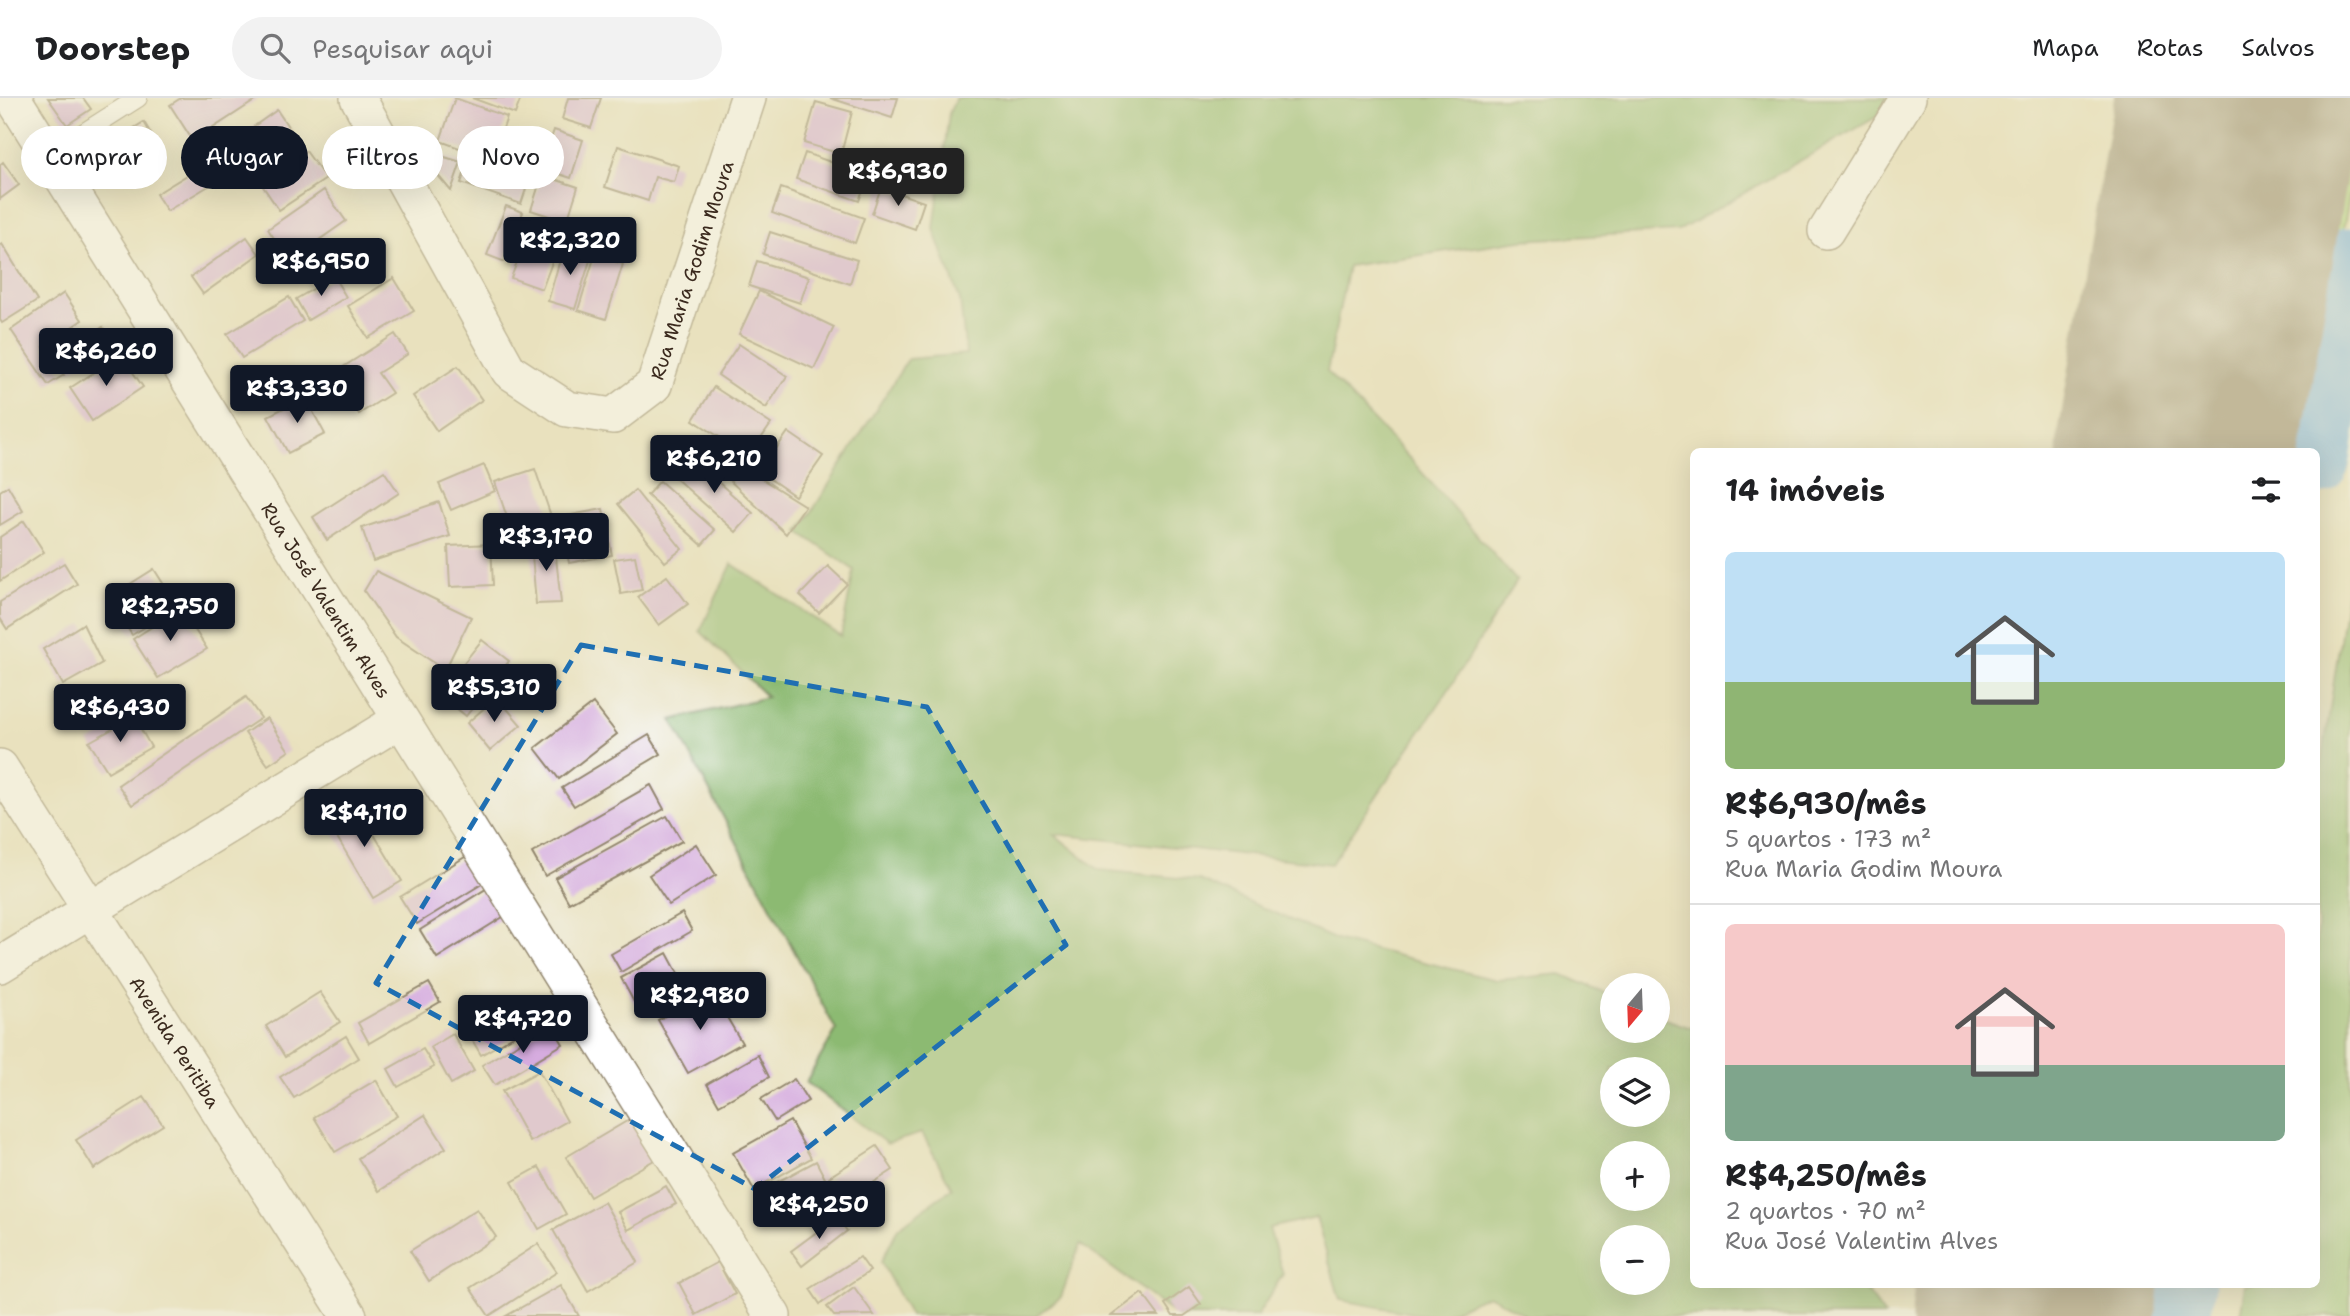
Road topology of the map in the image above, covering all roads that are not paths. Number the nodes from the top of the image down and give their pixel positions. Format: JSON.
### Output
{"nodes":[{"id":1,"x":13,"y":98,"type":"edge"},
{"id":2,"x":138,"y":98,"type":"edge"},
{"id":3,"x":358,"y":98,"type":"edge"},
{"id":4,"x":748,"y":98,"type":"edge"},
{"id":5,"x":1908,"y":98,"type":"edge"},
{"id":6,"x":32,"y":126,"type":"edge"},
{"id":7,"x":94,"y":126,"type":"edge"},
{"id":8,"x":72,"y":189,"type":"edge"},
{"id":9,"x":1826,"y":231,"type":"dead end"},
{"id":10,"x":400,"y":720,"type":"junction"},
{"id":11,"x":0,"y":767,"type":"edge"},
{"id":12,"x":89,"y":911,"type":"junction"},
{"id":13,"x":0,"y":965,"type":"edge"},
{"id":14,"x":349,"y":1316,"type":"edge"},
{"id":15,"x":773,"y":1316,"type":"edge"}],
"edges":[{"from":1,"to":6,"type":"street","name":"Rua José Valentim Alves"},
{"from":2,"to":7,"type":"lane"},
{"from":3,"to":4,"type":"street","name":"Rua Maria Godim Moura"},
{"from":5,"to":9,"type":"street"},
{"from":8,"to":10,"type":"street","name":"Rua José Valentim Alves"},
{"from":10,"to":12,"type":"street"},
{"from":10,"to":15,"type":"street","name":"Rua José Valentim Alves"},
{"from":11,"to":12,"type":"street","name":"Avenida Peritiba"},
{"from":12,"to":13,"type":"street"},
{"from":12,"to":14,"type":"street","name":"Avenida Peritiba"}]}
